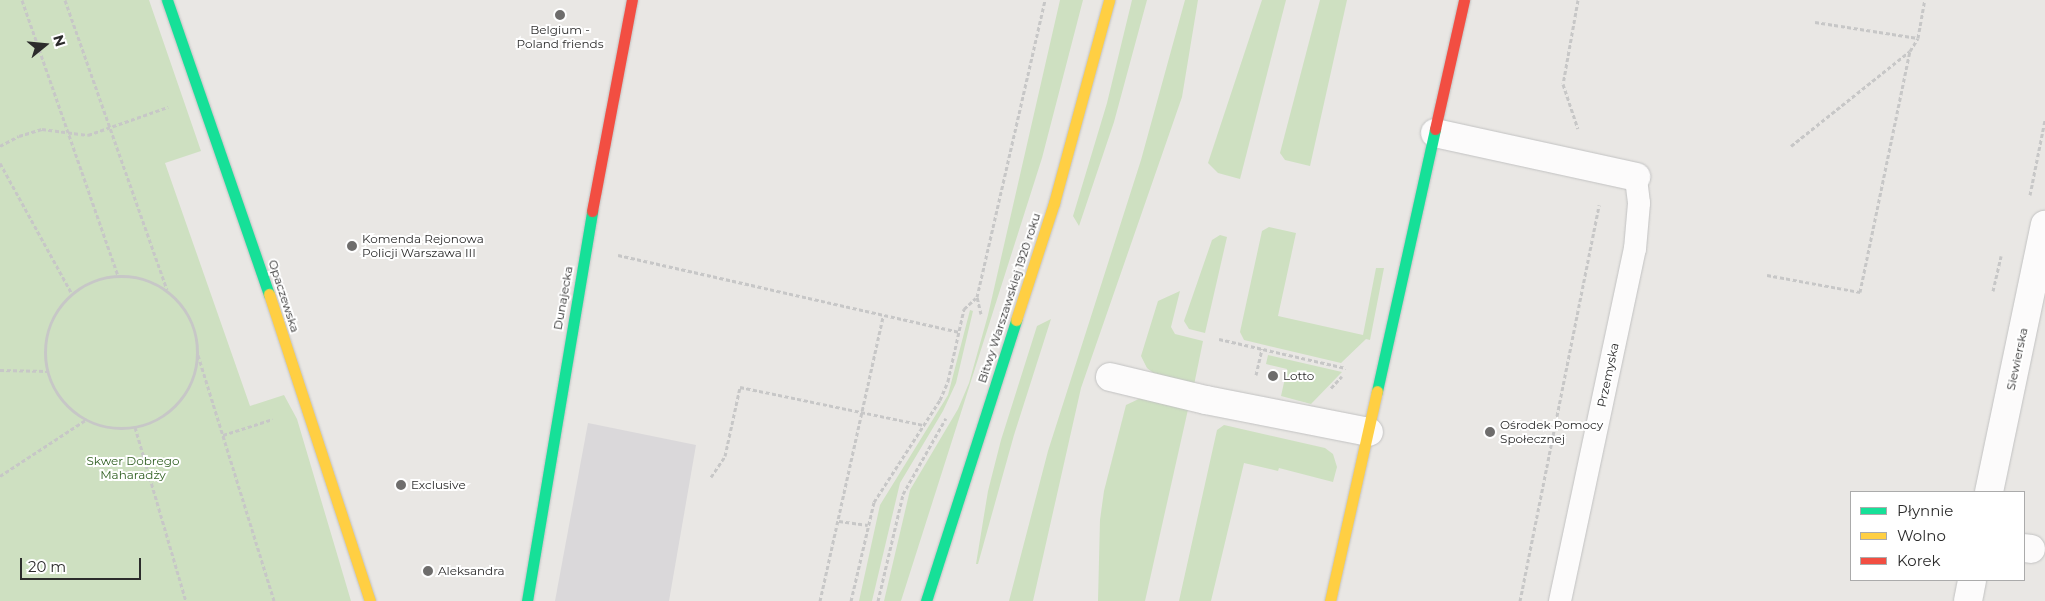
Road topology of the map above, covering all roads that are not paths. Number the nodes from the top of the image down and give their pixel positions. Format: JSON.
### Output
{"nodes":[{"id":1,"x":167,"y":0,"type":"edge"},
{"id":2,"x":632,"y":0,"type":"edge"},
{"id":3,"x":1109,"y":0,"type":"edge"},
{"id":4,"x":1464,"y":0,"type":"edge"},
{"id":5,"x":1436,"y":133,"type":"junction"},
{"id":6,"x":1636,"y":177,"type":"joint"},
{"id":7,"x":2045,"y":225,"type":"edge"},
{"id":8,"x":1110,"y":377,"type":"dead end"},
{"id":9,"x":1369,"y":432,"type":"junction"},
{"id":10,"x":1990,"y":491,"type":"edge"},
{"id":11,"x":1972,"y":581,"type":"edge"},
{"id":12,"x":370,"y":601,"type":"edge"},
{"id":13,"x":527,"y":601,"type":"edge"},
{"id":14,"x":926,"y":601,"type":"edge"},
{"id":15,"x":1330,"y":601,"type":"edge"},
{"id":16,"x":1560,"y":601,"type":"edge"},
{"id":17,"x":1968,"y":601,"type":"edge"}],
"edges":[{"from":1,"to":12,"type":"street","name":"Opaczewska"},
{"from":2,"to":13,"type":"street","name":"Dunajecka"},
{"from":3,"to":14,"type":"street","name":"Bitwy Warszawskiej 1920 roku"},
{"from":4,"to":5,"type":"street"},
{"from":5,"to":6,"type":"street"},
{"from":5,"to":9,"type":"street"},
{"from":6,"to":16,"type":"lane","name":"Przemyska"},
{"from":7,"to":10,"type":"street","name":"Siewierska"},
{"from":8,"to":9,"type":"street"},
{"from":9,"to":15,"type":"street"},
{"from":11,"to":17,"type":"street"}]}
